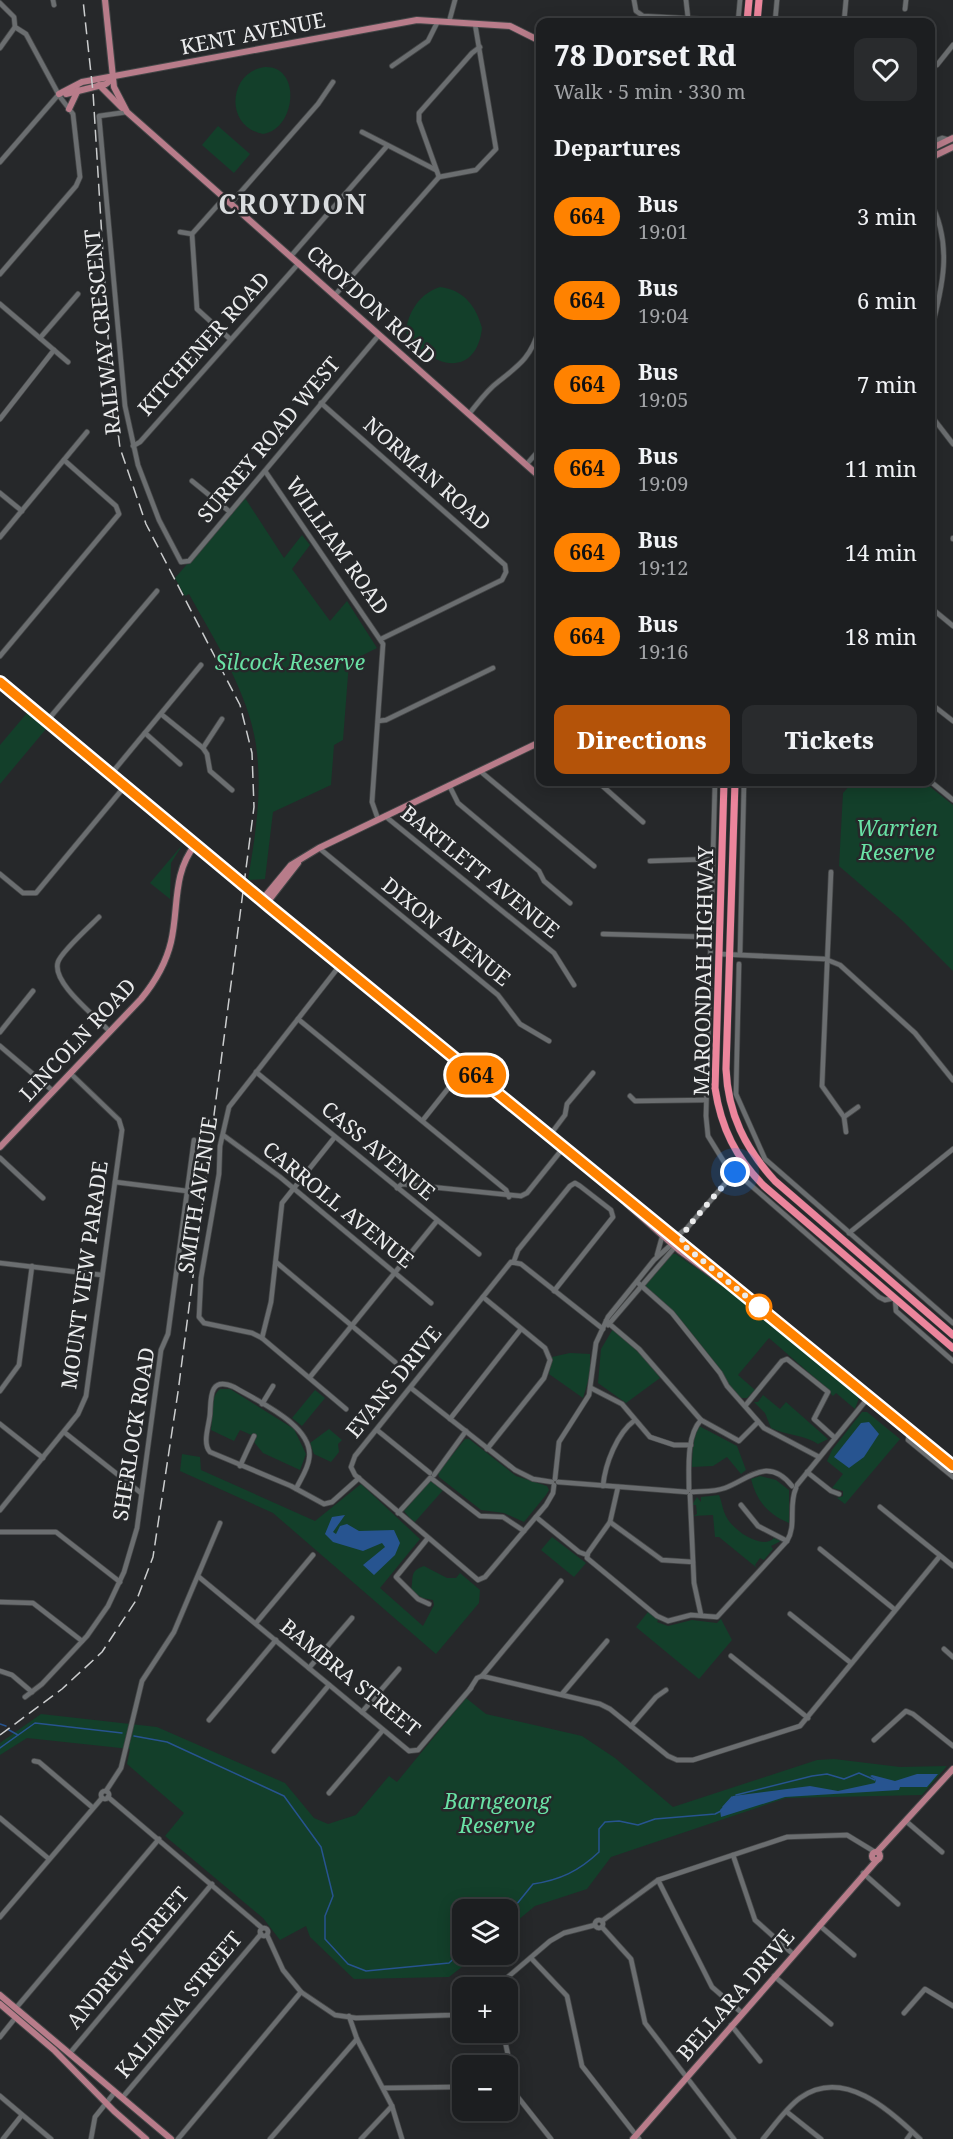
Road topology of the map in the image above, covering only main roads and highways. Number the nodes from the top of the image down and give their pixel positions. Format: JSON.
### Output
{"nodes":[{"id":1,"x":105,"y":0,"type":"edge"},
{"id":2,"x":749,"y":0,"type":"edge"},
{"id":3,"x":759,"y":0,"type":"edge"},
{"id":4,"x":747,"y":18,"type":"edge"},
{"id":5,"x":757,"y":18,"type":"edge"},
{"id":6,"x":536,"y":40,"type":"edge"},
{"id":7,"x":113,"y":78,"type":"junction"},
{"id":8,"x":99,"y":85,"type":"junction"},
{"id":9,"x":78,"y":90,"type":"junction"},
{"id":10,"x":69,"y":109,"type":"road end"},
{"id":11,"x":127,"y":112,"type":"junction"},
{"id":12,"x":951,"y":139,"type":"edge"},
{"id":13,"x":935,"y":147,"type":"edge"},
{"id":14,"x":953,"y":147,"type":"edge"},
{"id":15,"x":935,"y":156,"type":"edge"},
{"id":16,"x":536,"y":474,"type":"edge"},
{"id":17,"x":0,"y":682,"type":"edge"},
{"id":18,"x":536,"y":744,"type":"edge"},
{"id":19,"x":724,"y":786,"type":"edge"},
{"id":20,"x":735,"y":786,"type":"edge"},
{"id":21,"x":195,"y":845,"type":"junction"},
{"id":22,"x":301,"y":860,"type":"junction"},
{"id":23,"x":271,"y":887,"type":"junction"},
{"id":24,"x":250,"y":891,"type":"junction"},
{"id":25,"x":264,"y":902,"type":"junction"},
{"id":26,"x":0,"y":1147,"type":"edge"},
{"id":27,"x":953,"y":1335,"type":"edge"},
{"id":28,"x":953,"y":1348,"type":"edge"},
{"id":29,"x":953,"y":1466,"type":"edge"},
{"id":30,"x":951,"y":1771,"type":"edge"},
{"id":31,"x":0,"y":1995,"type":"edge"},
{"id":32,"x":0,"y":2004,"type":"edge"},
{"id":33,"x":636,"y":2138,"type":"edge"},
{"id":34,"x":147,"y":2139,"type":"edge"},
{"id":35,"x":171,"y":2139,"type":"edge"}],
"edges":[{"from":1,"to":7,"type":"main road","name":"CROYDON ROAD"},
{"from":2,"to":4,"type":"highway"},
{"from":3,"to":5,"type":"highway"},
{"from":6,"to":7,"type":"main road","name":"KENT AVENUE"},
{"from":7,"to":8,"type":"main road","name":"KENT AVENUE"},
{"from":7,"to":9,"type":"main road","name":"KENT AVENUE"},
{"from":7,"to":11,"type":"main road","name":"CROYDON ROAD"},
{"from":8,"to":9,"type":"main road","name":"KENT AVENUE"},
{"from":8,"to":11,"type":"main road"},
{"from":9,"to":10,"type":"main road"},
{"from":11,"to":16,"type":"main road","name":"CROYDON ROAD"},
{"from":12,"to":13,"type":"main road"},
{"from":14,"to":15,"type":"main road"},
{"from":17,"to":21,"type":"main road"},
{"from":18,"to":22,"type":"main road"},
{"from":19,"to":28,"type":"highway","name":"MAROONDAH HIGHWAY"},
{"from":20,"to":27,"type":"highway","name":"MAROONDAH HIGHWAY"},
{"from":21,"to":24,"type":"main road","bridge":true},
{"from":21,"to":26,"type":"main road","name":"LINCOLN ROAD"},
{"from":22,"to":23,"type":"main road"},
{"from":22,"to":25,"type":"main road"},
{"from":23,"to":24,"type":"main road"},
{"from":23,"to":25,"type":"main road"},
{"from":24,"to":25,"type":"main road"},
{"from":25,"to":29,"type":"main road"},
{"from":30,"to":33,"type":"main road","name":"BELLARA DRIVE"},
{"from":31,"to":35,"type":"main road"},
{"from":32,"to":34,"type":"main road"}]}
